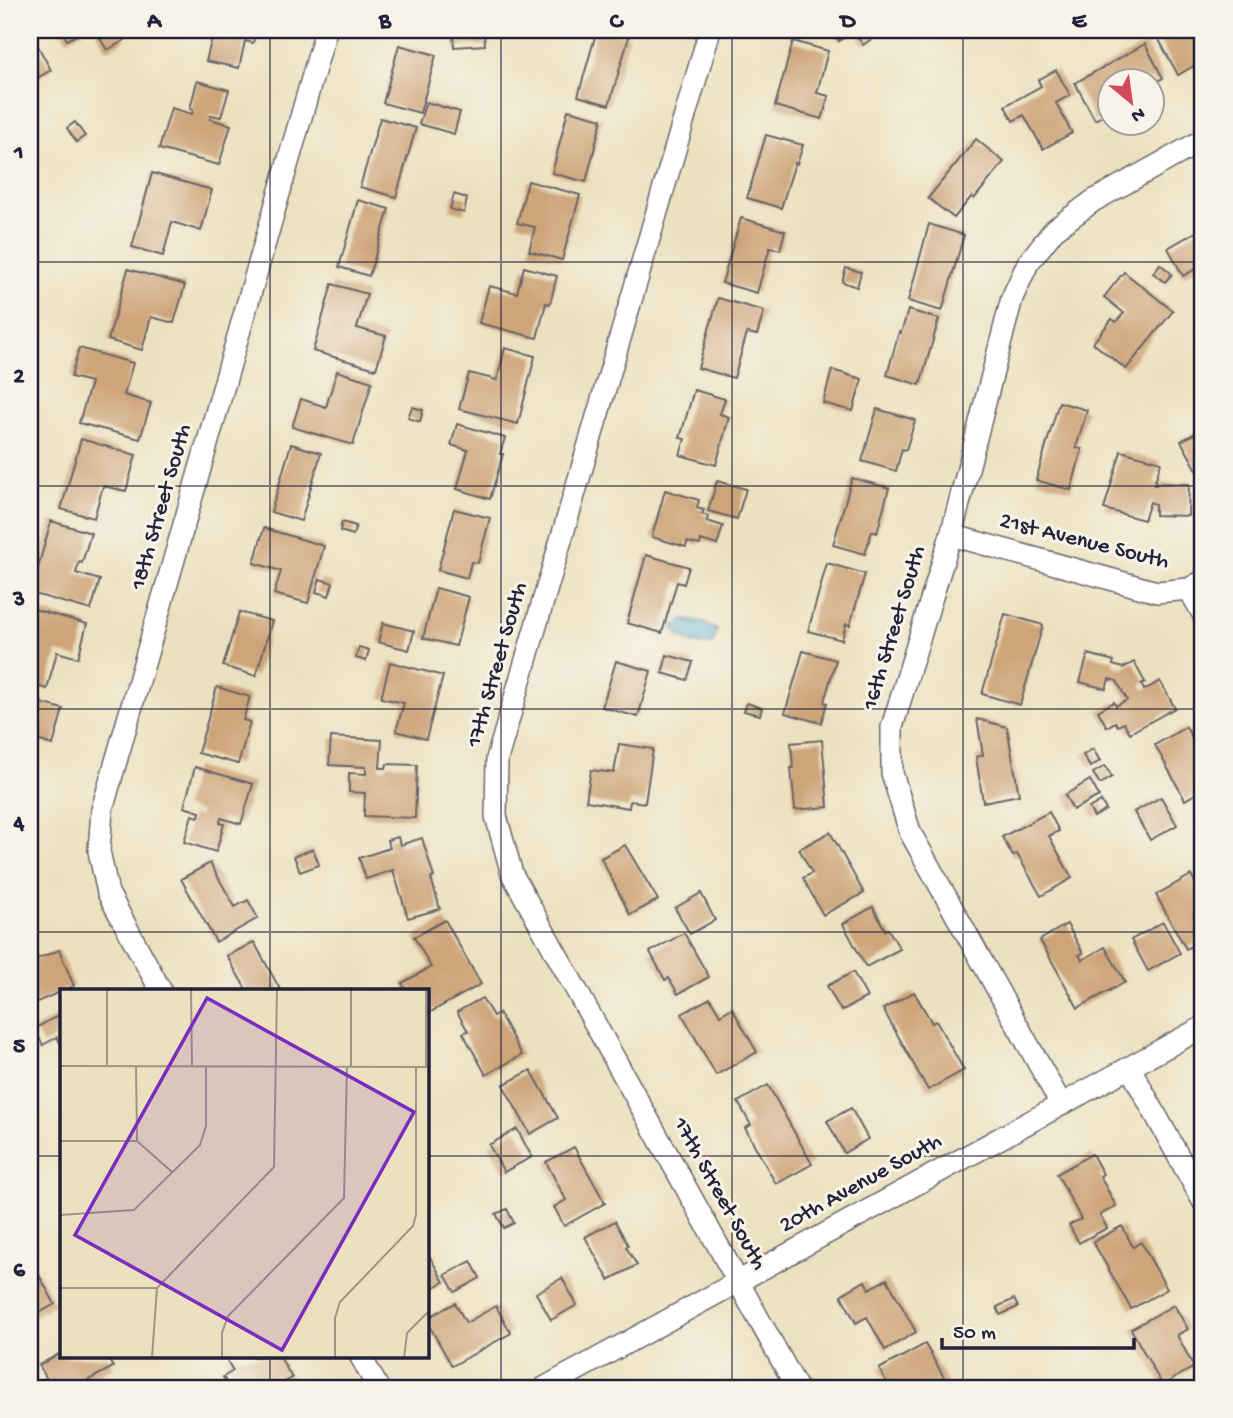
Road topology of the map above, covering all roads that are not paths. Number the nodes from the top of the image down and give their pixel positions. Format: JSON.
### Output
{"nodes":[{"id":1,"x":326,"y":30,"type":"edge"},
{"id":2,"x":710,"y":30,"type":"edge"},
{"id":3,"x":1203,"y":139,"type":"edge"},
{"id":4,"x":951,"y":535,"type":"junction"},
{"id":5,"x":1196,"y":585,"type":"edge"},
{"id":6,"x":1203,"y":614,"type":"edge"},
{"id":7,"x":160,"y":989,"type":"edge"},
{"id":8,"x":1203,"y":1027,"type":"edge"},
{"id":9,"x":1130,"y":1068,"type":"junction"},
{"id":10,"x":1061,"y":1104,"type":"junction"},
{"id":11,"x":1203,"y":1201,"type":"edge"},
{"id":12,"x":737,"y":1282,"type":"junction"},
{"id":13,"x":362,"y":1358,"type":"edge"},
{"id":14,"x":379,"y":1388,"type":"edge"},
{"id":15,"x":544,"y":1388,"type":"edge"},
{"id":16,"x":797,"y":1388,"type":"edge"}],
"edges":[{"from":1,"to":7,"type":"street","name":"18th Street South"},
{"from":2,"to":12,"type":"street","name":"17th Street South"},
{"from":3,"to":4,"type":"street","name":"16th Street South"},
{"from":4,"to":5,"type":"street","name":"21st Avenue South"},
{"from":4,"to":10,"type":"street","name":"16th Street South"},
{"from":5,"to":6,"type":"street"},
{"from":8,"to":9,"type":"street","name":"20th Avenue South"},
{"from":9,"to":10,"type":"street","name":"20th Avenue South"},
{"from":9,"to":11,"type":"street"},
{"from":10,"to":12,"type":"street","name":"20th Avenue South"},
{"from":12,"to":15,"type":"street","name":"20th Avenue South"},
{"from":12,"to":16,"type":"street","name":"17th Street South"},
{"from":13,"to":14,"type":"street"}]}
